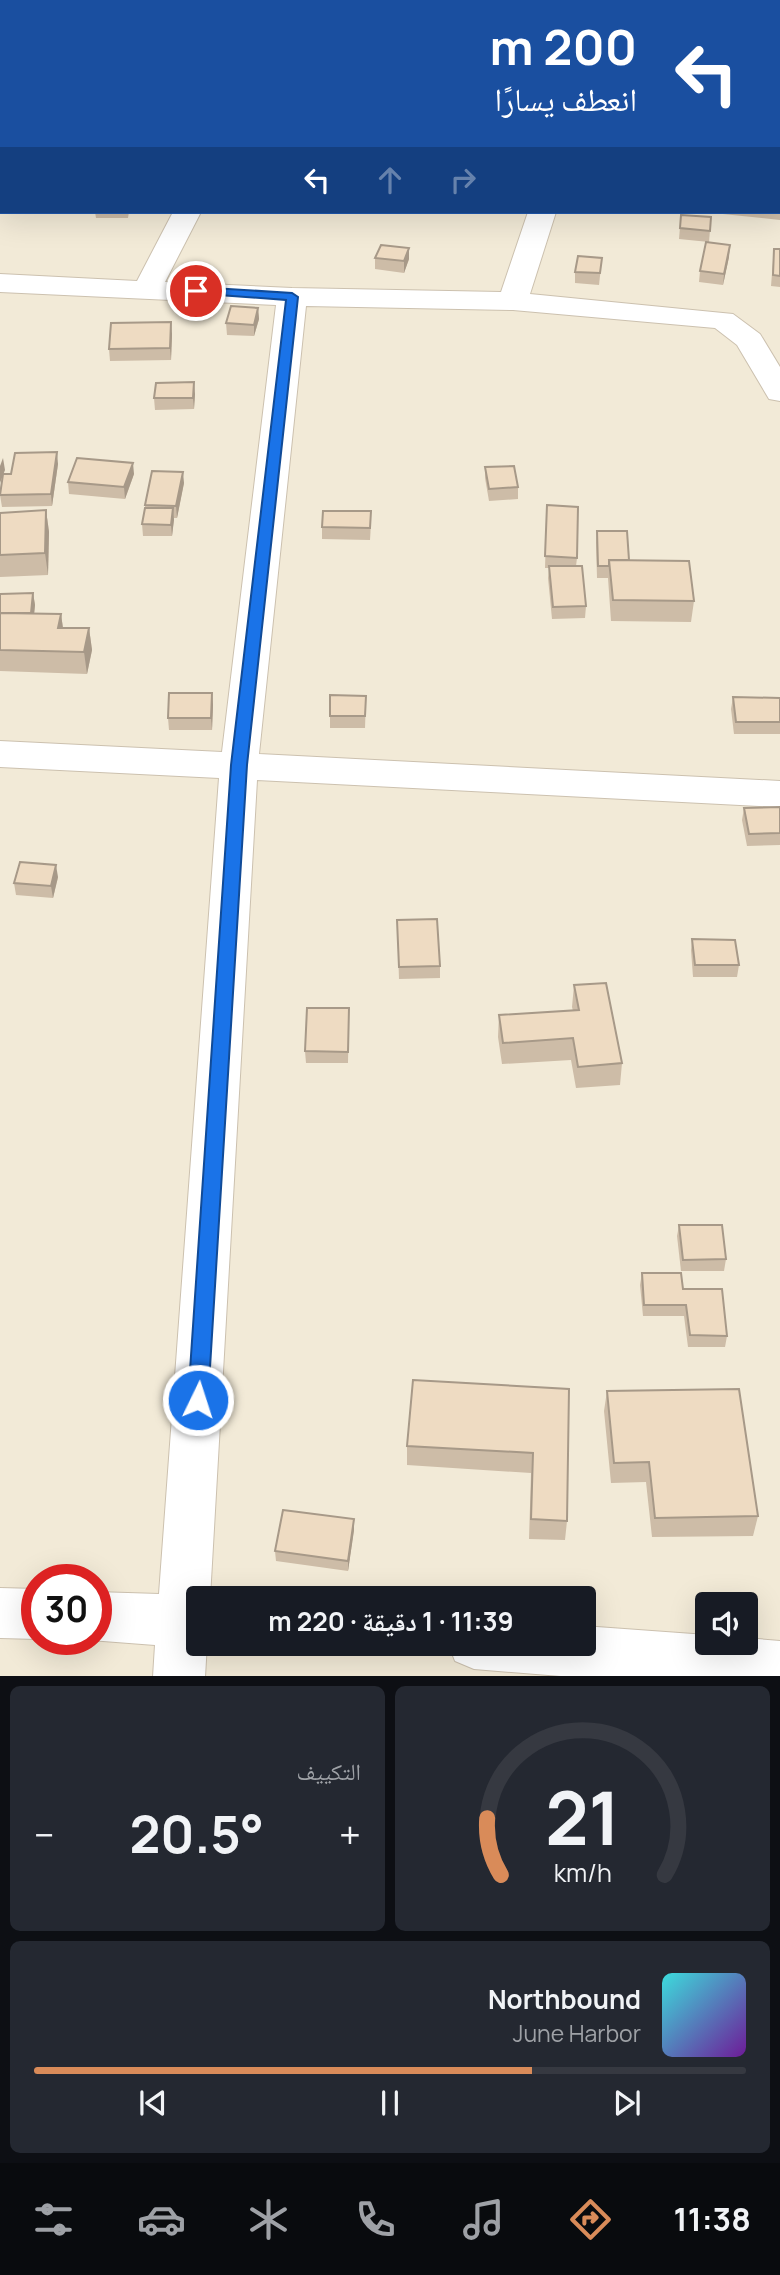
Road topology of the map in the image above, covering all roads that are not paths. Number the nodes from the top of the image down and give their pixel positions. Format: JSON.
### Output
{"nodes":[{"id":1,"x":186,"y":214,"type":"edge"},
{"id":2,"x":541,"y":214,"type":"edge"},
{"id":3,"x":0,"y":283,"type":"edge"},
{"id":4,"x":148,"y":288,"type":"junction"},
{"id":5,"x":292,"y":297,"type":"junction"},
{"id":6,"x":513,"y":301,"type":"junction"},
{"id":7,"x":780,"y":392,"type":"edge"},
{"id":8,"x":0,"y":754,"type":"edge"},
{"id":9,"x":239,"y":765,"type":"junction"},
{"id":10,"x":780,"y":794,"type":"edge"},
{"id":11,"x":192,"y":1586,"type":"edge"},
{"id":12,"x":0,"y":1613,"type":"edge"},
{"id":13,"x":21,"y":1614,"type":"edge"},
{"id":14,"x":112,"y":1618,"type":"edge"},
{"id":15,"x":186,"y":1621,"type":"edge"},
{"id":16,"x":186,"y":1641,"type":"edge"},
{"id":17,"x":596,"y":1653,"type":"edge"},
{"id":18,"x":780,"y":1667,"type":"edge"},
{"id":19,"x":179,"y":1676,"type":"edge"}],
"edges":[{"from":1,"to":4,"type":"street"},
{"from":2,"to":6,"type":"street"},
{"from":3,"to":4,"type":"street"},
{"from":4,"to":5,"type":"street"},
{"from":5,"to":6,"type":"street"},
{"from":5,"to":9,"type":"street"},
{"from":6,"to":7,"type":"street"},
{"from":8,"to":9,"type":"street"},
{"from":9,"to":10,"type":"street"},
{"from":9,"to":11,"type":"street"},
{"from":12,"to":13,"type":"street"},
{"from":14,"to":15,"type":"street"},
{"from":16,"to":19,"type":"street"},
{"from":17,"to":18,"type":"street"}]}
